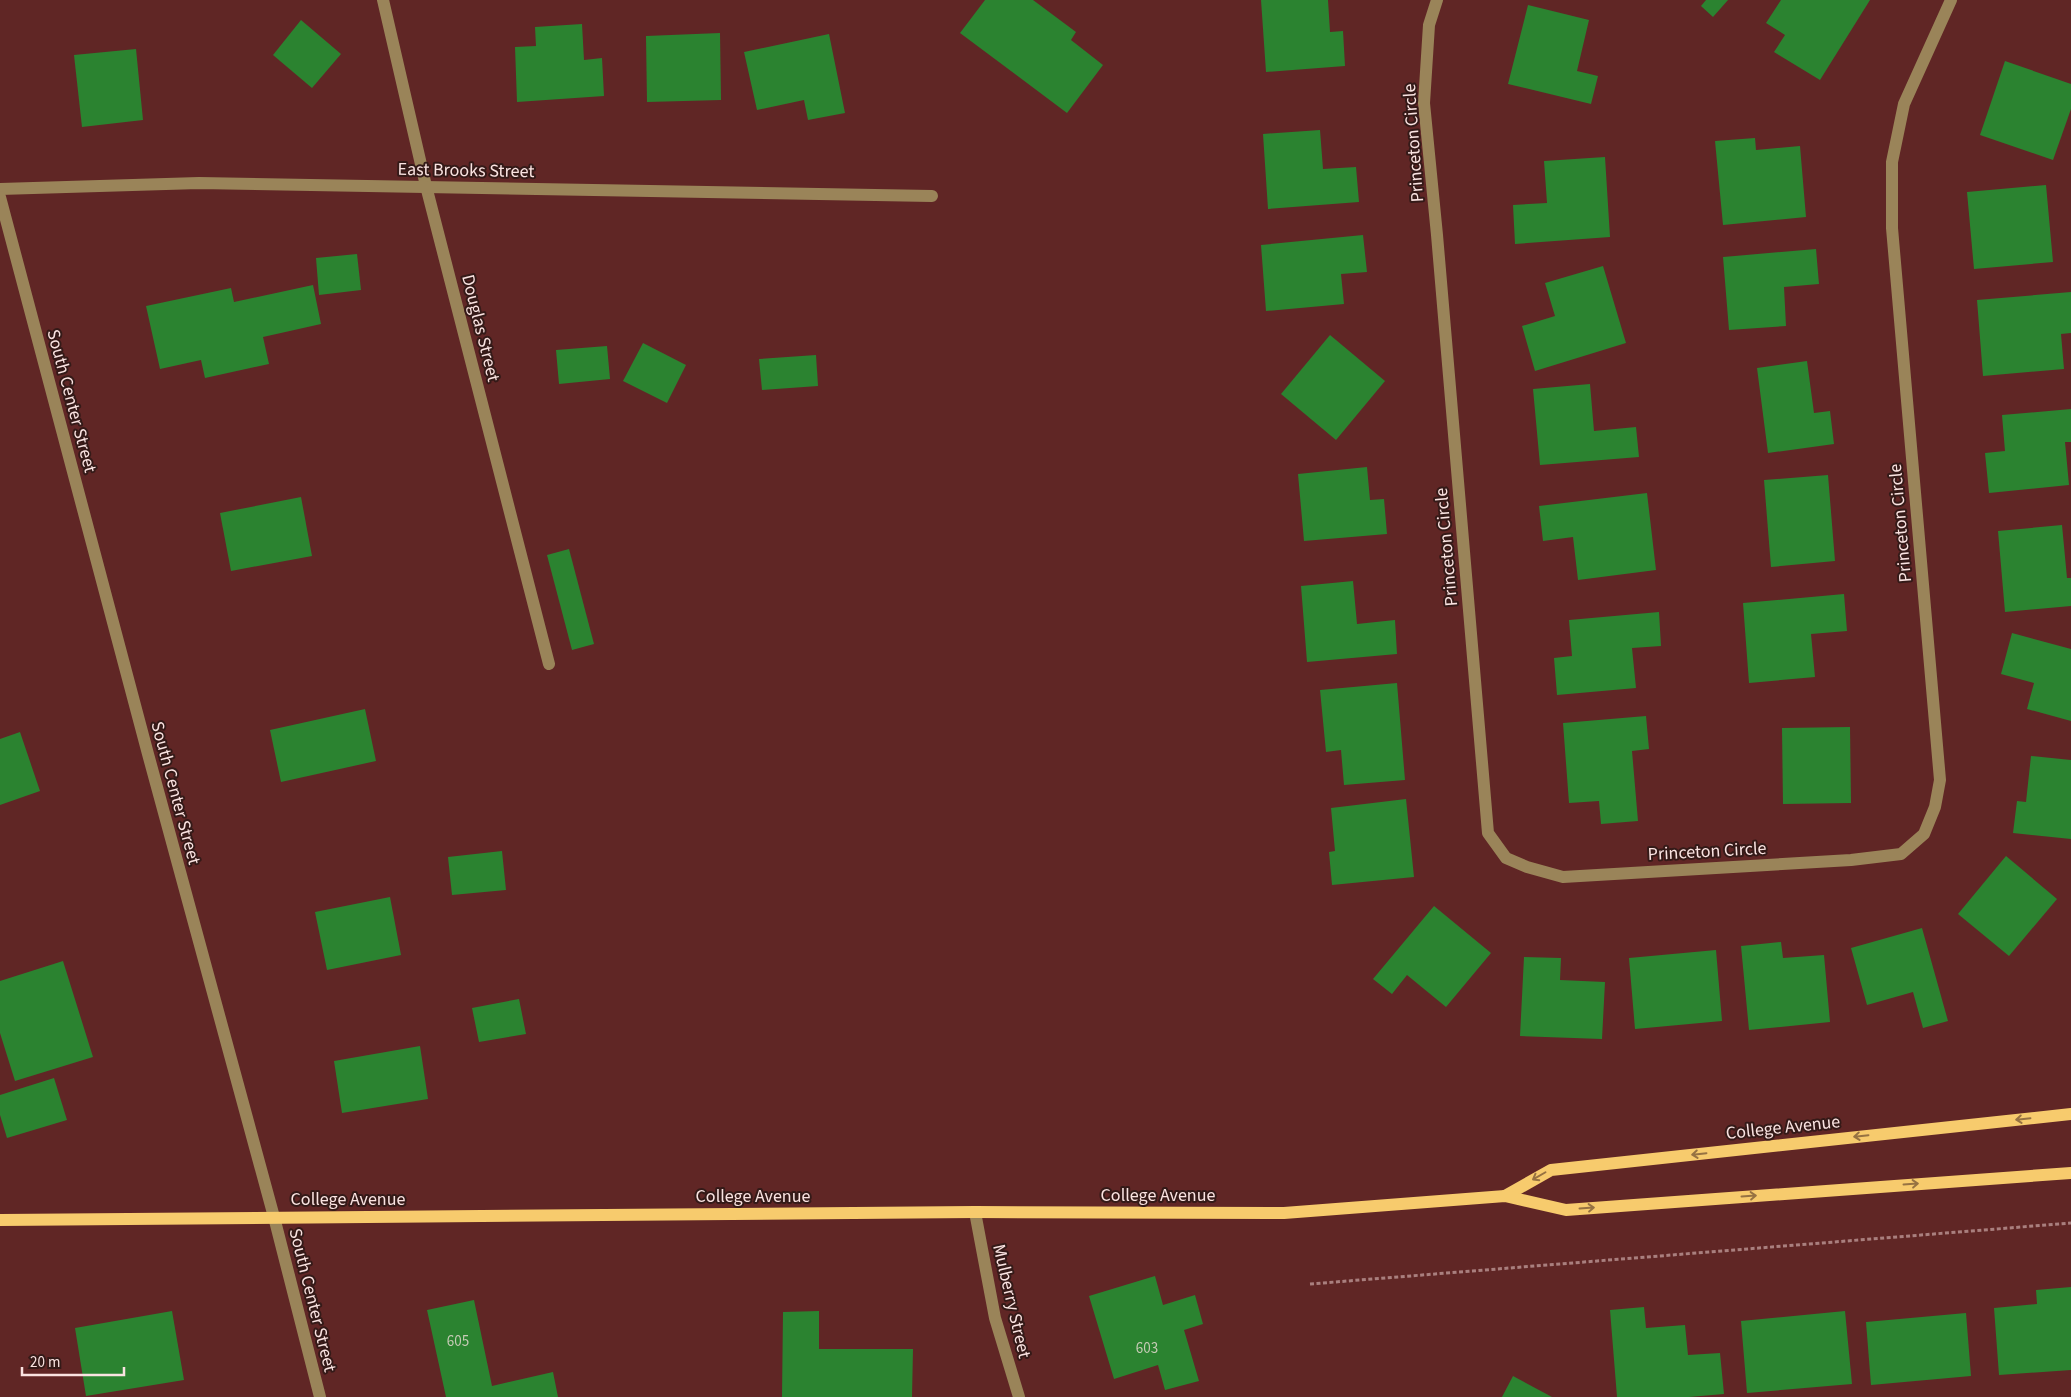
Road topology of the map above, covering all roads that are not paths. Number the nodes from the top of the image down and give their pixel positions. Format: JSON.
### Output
{"nodes":[{"id":1,"x":383,"y":0,"type":"edge"},
{"id":2,"x":1438,"y":0,"type":"edge"},
{"id":3,"x":1951,"y":0,"type":"edge"},
{"id":4,"x":426,"y":186,"type":"junction"},
{"id":5,"x":0,"y":189,"type":"edge"},
{"id":6,"x":932,"y":196,"type":"dead end"},
{"id":7,"x":0,"y":197,"type":"edge"},
{"id":8,"x":549,"y":664,"type":"dead end"},
{"id":9,"x":2071,"y":1114,"type":"edge"},
{"id":10,"x":2071,"y":1172,"type":"edge"},
{"id":11,"x":1505,"y":1196,"type":"junction"},
{"id":12,"x":975,"y":1212,"type":"junction"},
{"id":13,"x":274,"y":1217,"type":"junction"},
{"id":14,"x":0,"y":1220,"type":"edge"},
{"id":15,"x":320,"y":1397,"type":"edge"},
{"id":16,"x":1018,"y":1397,"type":"edge"}],
"edges":[{"from":1,"to":4,"type":"street","name":"Douglas Street"},
{"from":2,"to":3,"type":"street","name":"Princeton Circle"},
{"from":4,"to":5,"type":"street","name":"East Brooks Street"},
{"from":4,"to":6,"type":"street","name":"East Brooks Street"},
{"from":4,"to":8,"type":"street","name":"Douglas Street"},
{"from":7,"to":13,"type":"street","name":"South Center Street"},
{"from":9,"to":11,"type":"main road","name":"College Avenue","one_way":true},
{"from":11,"to":10,"type":"main road","name":"College Avenue","one_way":true},
{"from":11,"to":12,"type":"main road","name":"College Avenue"},
{"from":12,"to":13,"type":"main road","name":"College Avenue"},
{"from":12,"to":16,"type":"street","name":"Mulberry Street"},
{"from":13,"to":14,"type":"main road","name":"College Avenue"},
{"from":13,"to":15,"type":"street","name":"South Center Street"}]}
